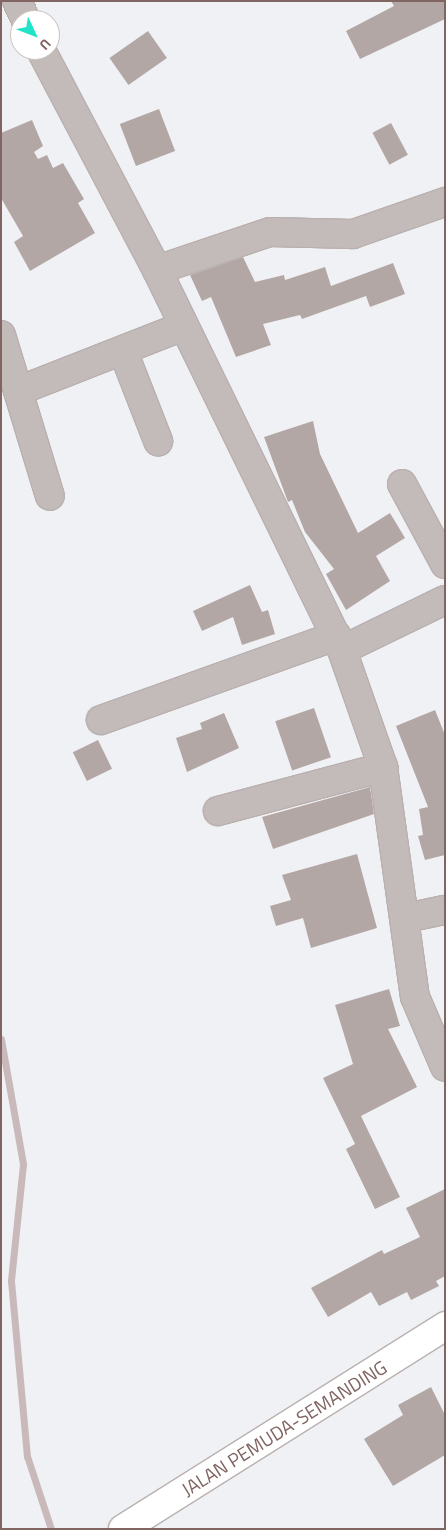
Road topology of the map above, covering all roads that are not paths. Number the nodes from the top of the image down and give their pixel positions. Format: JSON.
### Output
{"nodes":[{"id":1,"x":46,"y":60,"type":"edge"},
{"id":2,"x":445,"y":202,"type":"edge"},
{"id":3,"x":157,"y":270,"type":"junction"},
{"id":4,"x":184,"y":326,"type":"junction"},
{"id":5,"x":1,"y":335,"type":"edge"},
{"id":6,"x":123,"y":351,"type":"junction"},
{"id":7,"x":18,"y":392,"type":"junction"},
{"id":8,"x":158,"y":441,"type":"dead end"},
{"id":9,"x":402,"y":484,"type":"dead end"},
{"id":10,"x":50,"y":496,"type":"dead end"},
{"id":11,"x":445,"y":564,"type":"edge"},
{"id":12,"x":445,"y":600,"type":"edge"},
{"id":13,"x":339,"y":643,"type":"junction"},
{"id":14,"x":101,"y":720,"type":"dead end"},
{"id":15,"x":383,"y":767,"type":"junction"},
{"id":16,"x":218,"y":810,"type":"dead end"},
{"id":17,"x":445,"y":910,"type":"edge"},
{"id":18,"x":406,"y":918,"type":"junction"},
{"id":19,"x":445,"y":1067,"type":"edge"},
{"id":20,"x":444,"y":1329,"type":"edge"},
{"id":21,"x":123,"y":1529,"type":"edge"}],
"edges":[{"from":1,"to":3,"type":"street"},
{"from":2,"to":3,"type":"street"},
{"from":3,"to":4,"type":"street"},
{"from":4,"to":6,"type":"street"},
{"from":4,"to":13,"type":"street"},
{"from":5,"to":7,"type":"street"},
{"from":6,"to":7,"type":"street"},
{"from":6,"to":8,"type":"street"},
{"from":7,"to":10,"type":"street"},
{"from":9,"to":11,"type":"street"},
{"from":12,"to":13,"type":"street"},
{"from":13,"to":14,"type":"street"},
{"from":13,"to":15,"type":"street"},
{"from":15,"to":16,"type":"street"},
{"from":15,"to":18,"type":"street"},
{"from":17,"to":18,"type":"street"},
{"from":18,"to":19,"type":"street"},
{"from":20,"to":21,"type":"main road","name":"JALAN PEMUDA-SEMANDING"}]}
